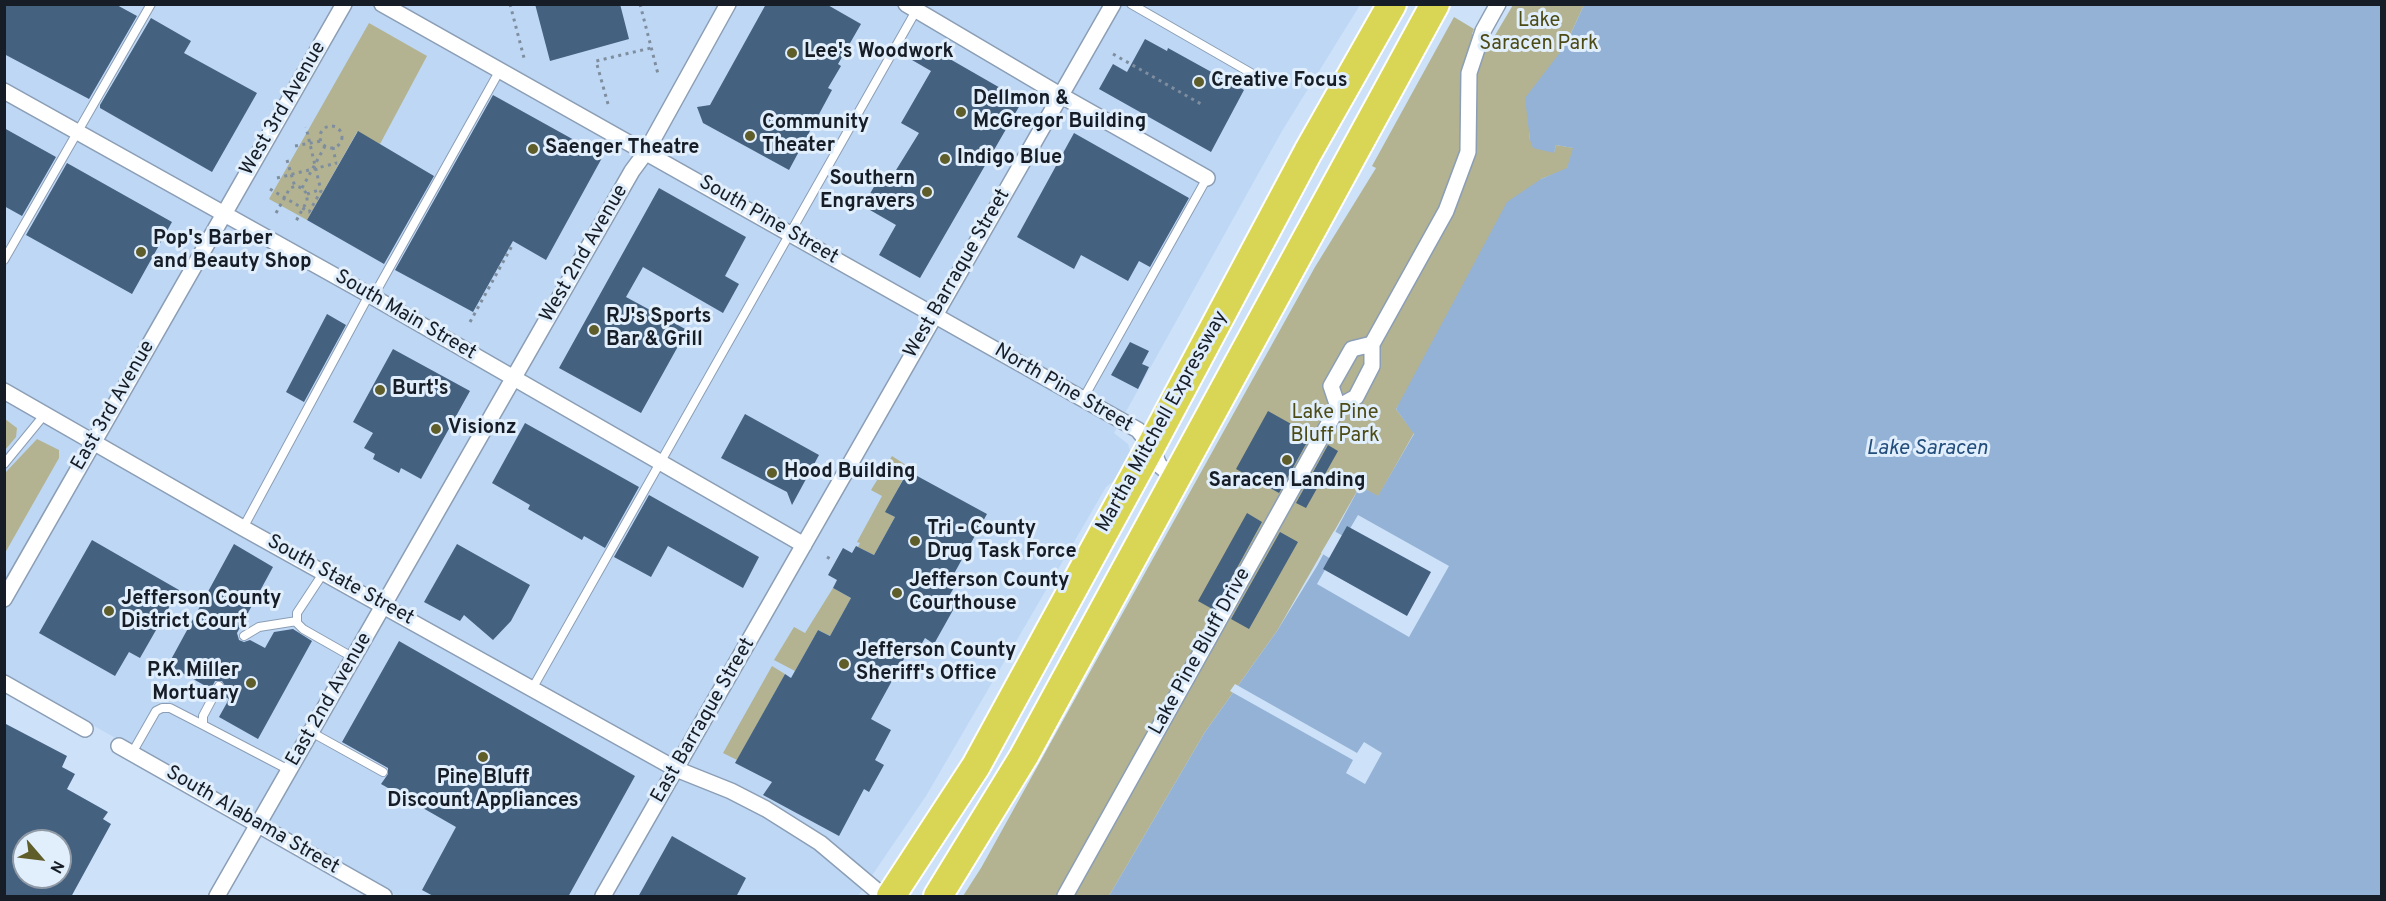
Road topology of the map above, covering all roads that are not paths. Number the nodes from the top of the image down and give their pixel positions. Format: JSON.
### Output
{"nodes":[{"id":1,"x":151,"y":4,"type":"edge"},
{"id":2,"x":344,"y":4,"type":"edge"},
{"id":3,"x":382,"y":4,"type":"edge"},
{"id":4,"x":728,"y":4,"type":"edge"},
{"id":5,"x":1113,"y":4,"type":"edge"},
{"id":6,"x":1131,"y":4,"type":"edge"},
{"id":7,"x":1392,"y":4,"type":"edge"},
{"id":8,"x":1436,"y":4,"type":"edge"},
{"id":9,"x":1498,"y":4,"type":"edge"},
{"id":10,"x":914,"y":6,"type":"edge"},
{"id":11,"x":500,"y":70,"type":"junction"},
{"id":12,"x":1251,"y":73,"type":"dead end"},
{"id":13,"x":4,"y":91,"type":"edge"},
{"id":14,"x":1060,"y":95,"type":"junction"},
{"id":15,"x":78,"y":132,"type":"junction"},
{"id":16,"x":646,"y":152,"type":"junction"},
{"id":17,"x":1207,"y":178,"type":"joint"},
{"id":18,"x":225,"y":214,"type":"junction"},
{"id":19,"x":790,"y":233,"type":"junction"},
{"id":20,"x":4,"y":260,"type":"edge"},
{"id":21,"x":371,"y":296,"type":"junction"},
{"id":22,"x":934,"y":315,"type":"junction"},
{"id":23,"x":1372,"y":344,"type":"junction"},
{"id":24,"x":514,"y":379,"type":"junction"},
{"id":25,"x":4,"y":391,"type":"edge"},
{"id":26,"x":1082,"y":400,"type":"junction"},
{"id":27,"x":1338,"y":408,"type":"junction"},
{"id":28,"x":45,"y":414,"type":"junction"},
{"id":29,"x":94,"y":442,"type":"junction"},
{"id":30,"x":1151,"y":446,"type":"junction"},
{"id":31,"x":660,"y":461,"type":"junction"},
{"id":32,"x":4,"y":464,"type":"edge"},
{"id":33,"x":1176,"y":479,"type":"junction"},
{"id":34,"x":243,"y":528,"type":"junction"},
{"id":35,"x":804,"y":544,"type":"junction"},
{"id":36,"x":324,"y":572,"type":"junction"},
{"id":37,"x":4,"y":600,"type":"edge"},
{"id":38,"x":385,"y":605,"type":"junction"},
{"id":39,"x":297,"y":621,"type":"junction"},
{"id":40,"x":244,"y":636,"type":"dead end"},
{"id":41,"x":354,"y":658,"type":"junction"},
{"id":42,"x":4,"y":683,"type":"edge"},
{"id":43,"x":219,"y":686,"type":"dead end"},
{"id":44,"x":532,"y":689,"type":"junction"},
{"id":45,"x":203,"y":725,"type":"junction"},
{"id":46,"x":85,"y":729,"type":"dead end"},
{"id":47,"x":311,"y":732,"type":"junction"},
{"id":48,"x":126,"y":750,"type":"joint"},
{"id":49,"x":676,"y":769,"type":"junction"},
{"id":50,"x":289,"y":770,"type":"junction"},
{"id":51,"x":383,"y":772,"type":"dead end"},
{"id":52,"x":258,"y":825,"type":"junction"},
{"id":53,"x":217,"y":897,"type":"edge"},
{"id":54,"x":384,"y":897,"type":"edge"},
{"id":55,"x":603,"y":897,"type":"edge"},
{"id":56,"x":883,"y":897,"type":"edge"},
{"id":57,"x":891,"y":897,"type":"edge"},
{"id":58,"x":938,"y":897,"type":"edge"},
{"id":59,"x":1065,"y":897,"type":"edge"}],
"edges":[{"from":1,"to":15,"type":"lane"},
{"from":2,"to":18,"type":"street","name":"West 3rd Avenue"},
{"from":3,"to":11,"type":"street","name":"South Pine Street"},
{"from":4,"to":16,"type":"street","name":"West 2nd Avenue"},
{"from":5,"to":14,"type":"street","name":"West Barraque Street"},
{"from":6,"to":12,"type":"lane"},
{"from":7,"to":30,"type":"highway","name":"Martha Mitchell Expressway"},
{"from":8,"to":33,"type":"highway","name":"Martha Mitchell Expressway"},
{"from":9,"to":23,"type":"street","name":"Lake Pine Bluff Drive"},
{"from":10,"to":14,"type":"street"},
{"from":10,"to":19,"type":"lane"},
{"from":11,"to":16,"type":"street","name":"South Pine Street"},
{"from":11,"to":21,"type":"lane"},
{"from":13,"to":15,"type":"street","name":"South Main Street"},
{"from":14,"to":17,"type":"street"},
{"from":14,"to":22,"type":"street","name":"West Barraque Street"},
{"from":15,"to":18,"type":"street","name":"South Main Street"},
{"from":15,"to":20,"type":"lane"},
{"from":16,"to":19,"type":"street","name":"South Pine Street"},
{"from":16,"to":24,"type":"street","name":"West 2nd Avenue"},
{"from":17,"to":26,"type":"lane"},
{"from":18,"to":21,"type":"street","name":"South Main Street"},
{"from":18,"to":29,"type":"street","name":"East 3rd Avenue"},
{"from":19,"to":22,"type":"street","name":"South Pine Street"},
{"from":19,"to":31,"type":"lane"},
{"from":21,"to":24,"type":"street","name":"South Main Street"},
{"from":21,"to":34,"type":"lane"},
{"from":22,"to":26,"type":"street","name":"North Pine Street"},
{"from":22,"to":35,"type":"street","name":"West Barraque Street"},
{"from":23,"to":27,"type":"street","name":"Lake Pine Bluff Drive"},
{"from":23,"to":27,"type":"street"},
{"from":24,"to":31,"type":"street","name":"South Main Street"},
{"from":24,"to":38,"type":"street","name":"East 2nd Avenue"},
{"from":25,"to":28,"type":"street","name":"South State Street"},
{"from":26,"to":30,"type":"street","name":"North Pine Street"},
{"from":27,"to":59,"type":"street","name":"Lake Pine Bluff Drive"},
{"from":28,"to":29,"type":"street","name":"South State Street"},
{"from":28,"to":32,"type":"lane"},
{"from":29,"to":34,"type":"street","name":"South State Street"},
{"from":29,"to":37,"type":"street","name":"East 3rd Avenue"},
{"from":30,"to":33,"type":"street","name":"North Pine Street"},
{"from":30,"to":57,"type":"highway","name":"Martha Mitchell Expressway"},
{"from":31,"to":35,"type":"street","name":"South Main Street"},
{"from":31,"to":44,"type":"lane"},
{"from":33,"to":58,"type":"highway","name":"Martha Mitchell Expressway"},
{"from":34,"to":36,"type":"street","name":"South State Street"},
{"from":35,"to":49,"type":"street","name":"East Barraque Street"},
{"from":36,"to":38,"type":"street","name":"South State Street"},
{"from":36,"to":39,"type":"lane"},
{"from":38,"to":41,"type":"street","name":"East 2nd Avenue"},
{"from":38,"to":44,"type":"street","name":"South State Street"},
{"from":39,"to":40,"type":"lane"},
{"from":39,"to":41,"type":"lane"},
{"from":41,"to":47,"type":"street","name":"East 2nd Avenue"},
{"from":42,"to":46,"type":"street"},
{"from":43,"to":45,"type":"lane"},
{"from":44,"to":49,"type":"street","name":"South State Street"},
{"from":45,"to":48,"type":"lane"},
{"from":45,"to":50,"type":"lane"},
{"from":47,"to":50,"type":"street","name":"East 2nd Avenue"},
{"from":47,"to":51,"type":"lane"},
{"from":48,"to":52,"type":"street","name":"South Alabama Street"},
{"from":49,"to":55,"type":"street","name":"East Barraque Street"},
{"from":49,"to":56,"type":"street","name":"South State Street"},
{"from":50,"to":52,"type":"street","name":"East 2nd Avenue"},
{"from":52,"to":53,"type":"street","name":"East 2nd Avenue"},
{"from":52,"to":54,"type":"street","name":"South Alabama Street"}]}
